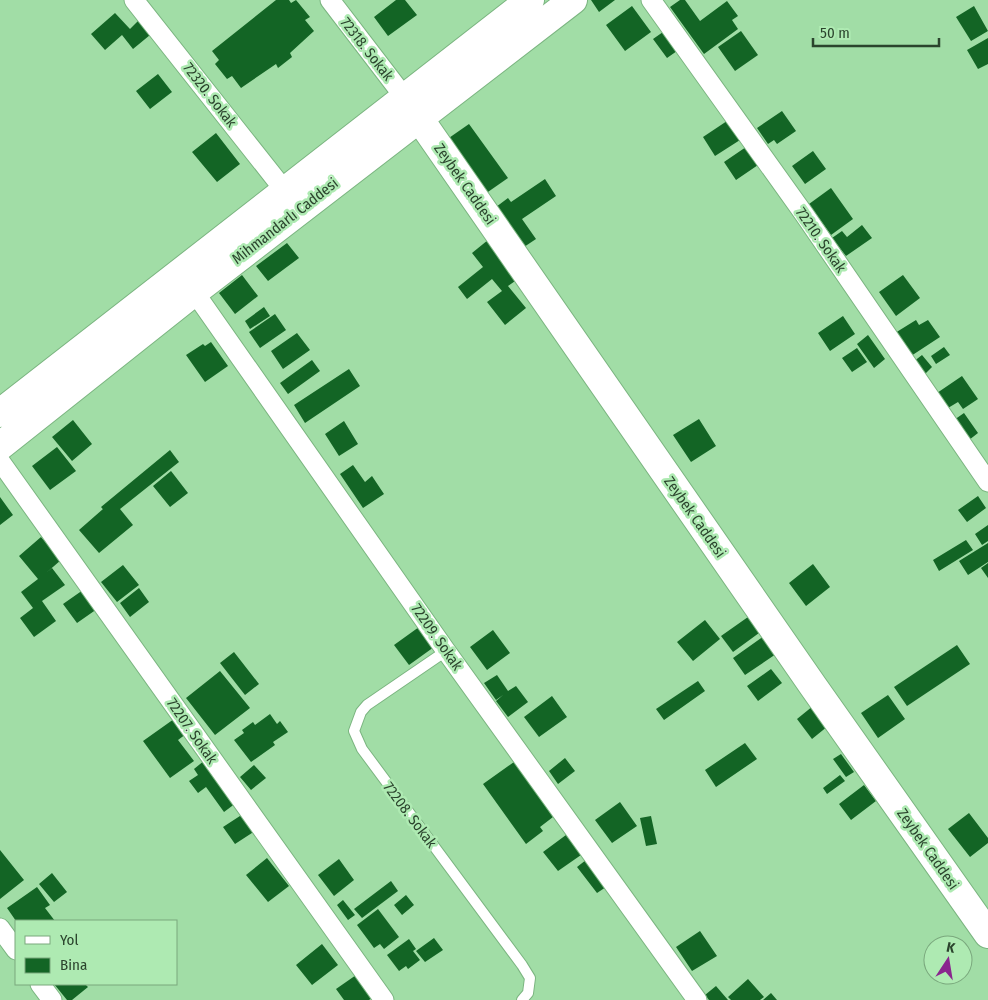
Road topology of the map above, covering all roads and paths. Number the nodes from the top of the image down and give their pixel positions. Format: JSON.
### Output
{"nodes":[{"id":1,"x":134,"y":0,"type":"edge"},
{"id":2,"x":330,"y":0,"type":"edge"},
{"id":3,"x":530,"y":0,"type":"edge"},
{"id":4,"x":573,"y":0,"type":"edge"},
{"id":5,"x":651,"y":0,"type":"edge"},
{"id":6,"x":412,"y":108,"type":"junction"},
{"id":7,"x":285,"y":191,"type":"junction"},
{"id":8,"x":187,"y":282,"type":"junction"},
{"id":9,"x":0,"y":413,"type":"edge"},
{"id":10,"x":0,"y":446,"type":"edge"},
{"id":11,"x":0,"y":461,"type":"edge"},
{"id":12,"x":988,"y":482,"type":"edge"},
{"id":13,"x":446,"y":651,"type":"junction"},
{"id":14,"x":0,"y":928,"type":"edge"},
{"id":15,"x":988,"y":934,"type":"edge"},
{"id":16,"x":15,"y":949,"type":"edge"},
{"id":17,"x":41,"y":985,"type":"edge"},
{"id":18,"x":52,"y":1000,"type":"edge"},
{"id":19,"x":384,"y":1000,"type":"edge"},
{"id":20,"x":522,"y":1000,"type":"edge"},
{"id":21,"x":696,"y":1000,"type":"edge"}],
"edges":[{"from":1,"to":7,"type":"street","name":"72320. Sokak"},
{"from":2,"to":6,"type":"street","name":"72318. Sokak"},
{"from":3,"to":6,"type":"street","name":"Mihmandarlı Caddesi"},
{"from":4,"to":6,"type":"street","name":"Mihmandarlı Caddesi"},
{"from":5,"to":12,"type":"street","name":"72210. Sokak"},
{"from":6,"to":7,"type":"street","name":"Mihmandarlı Caddesi"},
{"from":6,"to":8,"type":"street","name":"Mihmandarlı Caddesi"},
{"from":6,"to":15,"type":"street","name":"Zeybek Caddesi"},
{"from":7,"to":8,"type":"street","name":"Mihmandarlı Caddesi"},
{"from":8,"to":9,"type":"street","name":"Mihmandarlı Caddesi"},
{"from":8,"to":10,"type":"street","name":"Mihmandarlı Caddesi"},
{"from":8,"to":13,"type":"street","name":"72209. Sokak"},
{"from":11,"to":19,"type":"street","name":"72207. Sokak"},
{"from":13,"to":20,"type":"lane","name":"72208. Sokak"},
{"from":13,"to":21,"type":"street","name":"72209. Sokak"},
{"from":14,"to":16,"type":"street"},
{"from":17,"to":18,"type":"street"}]}
